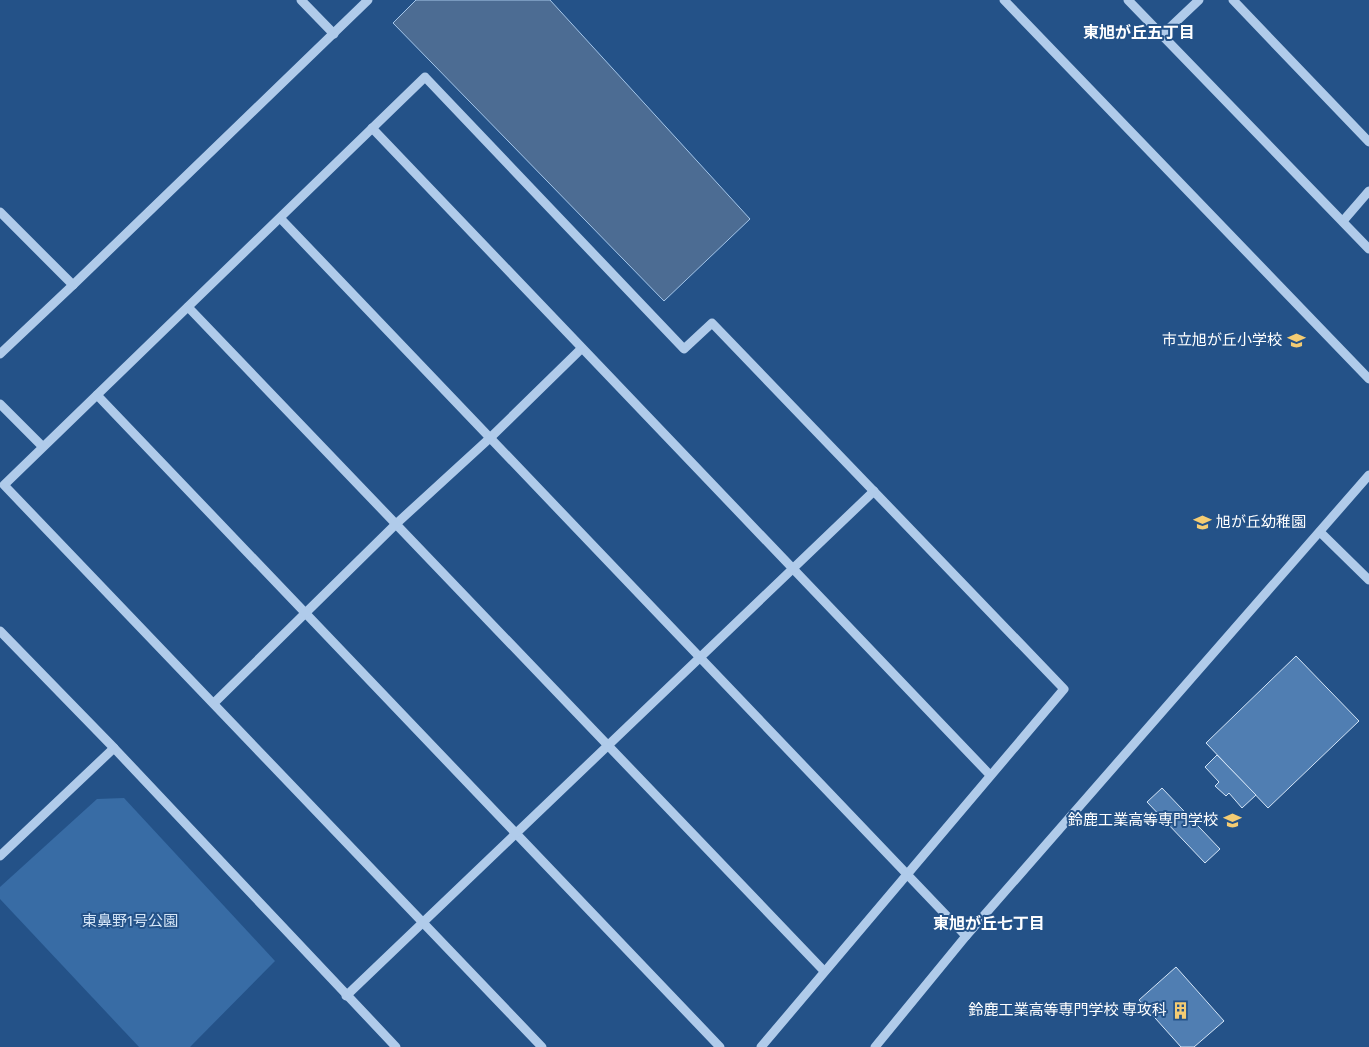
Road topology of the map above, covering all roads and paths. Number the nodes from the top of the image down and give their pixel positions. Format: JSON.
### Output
{"nodes":[{"id":1,"x":301,"y":0,"type":"edge"},
{"id":2,"x":368,"y":0,"type":"edge"},
{"id":3,"x":1004,"y":0,"type":"edge"},
{"id":4,"x":1128,"y":0,"type":"edge"},
{"id":5,"x":1199,"y":0,"type":"edge"},
{"id":6,"x":1233,"y":0,"type":"edge"},
{"id":7,"x":334,"y":34,"type":"junction"},
{"id":8,"x":1162,"y":35,"type":"junction"},
{"id":9,"x":372,"y":128,"type":"junction"},
{"id":10,"x":1369,"y":142,"type":"edge"},
{"id":11,"x":1369,"y":191,"type":"edge"},
{"id":12,"x":0,"y":212,"type":"edge"},
{"id":13,"x":280,"y":219,"type":"junction"},
{"id":14,"x":1342,"y":221,"type":"junction"},
{"id":15,"x":1369,"y":249,"type":"edge"},
{"id":16,"x":73,"y":285,"type":"junction"},
{"id":17,"x":188,"y":307,"type":"junction"},
{"id":18,"x":581,"y":349,"type":"junction"},
{"id":19,"x":0,"y":354,"type":"edge"},
{"id":20,"x":1369,"y":379,"type":"edge"},
{"id":21,"x":97,"y":395,"type":"junction"},
{"id":22,"x":0,"y":404,"type":"edge"},
{"id":23,"x":491,"y":437,"type":"junction"},
{"id":24,"x":42,"y":446,"type":"junction"},
{"id":25,"x":1367,"y":479,"type":"edge"},
{"id":26,"x":874,"y":491,"type":"junction"},
{"id":27,"x":396,"y":524,"type":"junction"},
{"id":28,"x":1320,"y":532,"type":"junction"},
{"id":29,"x":794,"y":568,"type":"junction"},
{"id":30,"x":1368,"y":577,"type":"edge"},
{"id":31,"x":306,"y":615,"type":"junction"},
{"id":32,"x":0,"y":631,"type":"edge"},
{"id":33,"x":701,"y":658,"type":"junction"},
{"id":34,"x":214,"y":703,"type":"junction"},
{"id":35,"x":609,"y":746,"type":"junction"},
{"id":36,"x":114,"y":748,"type":"junction"},
{"id":37,"x":990,"y":775,"type":"junction"},
{"id":38,"x":516,"y":834,"type":"junction"},
{"id":39,"x":0,"y":856,"type":"edge"},
{"id":40,"x":906,"y":873,"type":"junction"},
{"id":41,"x":422,"y":922,"type":"junction"},
{"id":42,"x":966,"y":936,"type":"junction"},
{"id":43,"x":824,"y":971,"type":"junction"},
{"id":44,"x":346,"y":996,"type":"junction"},
{"id":45,"x":396,"y":1047,"type":"edge"},
{"id":46,"x":542,"y":1047,"type":"edge"},
{"id":47,"x":720,"y":1047,"type":"edge"},
{"id":48,"x":761,"y":1047,"type":"edge"},
{"id":49,"x":875,"y":1047,"type":"edge"}],
"edges":[{"from":1,"to":7,"type":"street"},
{"from":2,"to":7,"type":"street"},
{"from":3,"to":20,"type":"street"},
{"from":4,"to":8,"type":"street"},
{"from":5,"to":8,"type":"street"},
{"from":6,"to":10,"type":"street"},
{"from":7,"to":16,"type":"street"},
{"from":8,"to":14,"type":"street"},
{"from":9,"to":13,"type":"street"},
{"from":9,"to":18,"type":"street"},
{"from":9,"to":26,"type":"street"},
{"from":11,"to":14,"type":"street"},
{"from":12,"to":16,"type":"street"},
{"from":13,"to":17,"type":"street"},
{"from":13,"to":23,"type":"street"},
{"from":14,"to":15,"type":"street"},
{"from":16,"to":19,"type":"street"},
{"from":17,"to":21,"type":"street"},
{"from":17,"to":27,"type":"street"},
{"from":18,"to":23,"type":"street"},
{"from":18,"to":29,"type":"street"},
{"from":21,"to":24,"type":"street"},
{"from":21,"to":31,"type":"street"},
{"from":22,"to":24,"type":"street"},
{"from":23,"to":27,"type":"street"},
{"from":23,"to":33,"type":"street"},
{"from":24,"to":34,"type":"street"},
{"from":25,"to":28,"type":"street"},
{"from":26,"to":29,"type":"street"},
{"from":26,"to":37,"type":"street"},
{"from":27,"to":31,"type":"street"},
{"from":27,"to":35,"type":"street"},
{"from":28,"to":30,"type":"street"},
{"from":28,"to":42,"type":"street"},
{"from":29,"to":33,"type":"street"},
{"from":29,"to":37,"type":"street"},
{"from":31,"to":34,"type":"street"},
{"from":31,"to":38,"type":"street"},
{"from":32,"to":36,"type":"street"},
{"from":33,"to":35,"type":"street"},
{"from":33,"to":40,"type":"street"},
{"from":34,"to":41,"type":"street"},
{"from":35,"to":38,"type":"street"},
{"from":35,"to":43,"type":"street"},
{"from":36,"to":39,"type":"street"},
{"from":36,"to":44,"type":"street"},
{"from":37,"to":40,"type":"street"},
{"from":38,"to":41,"type":"street"},
{"from":38,"to":47,"type":"street"},
{"from":40,"to":42,"type":"street"},
{"from":40,"to":43,"type":"street"},
{"from":41,"to":44,"type":"street"},
{"from":41,"to":46,"type":"street"},
{"from":42,"to":49,"type":"street"},
{"from":43,"to":48,"type":"street"},
{"from":44,"to":45,"type":"street"}]}
